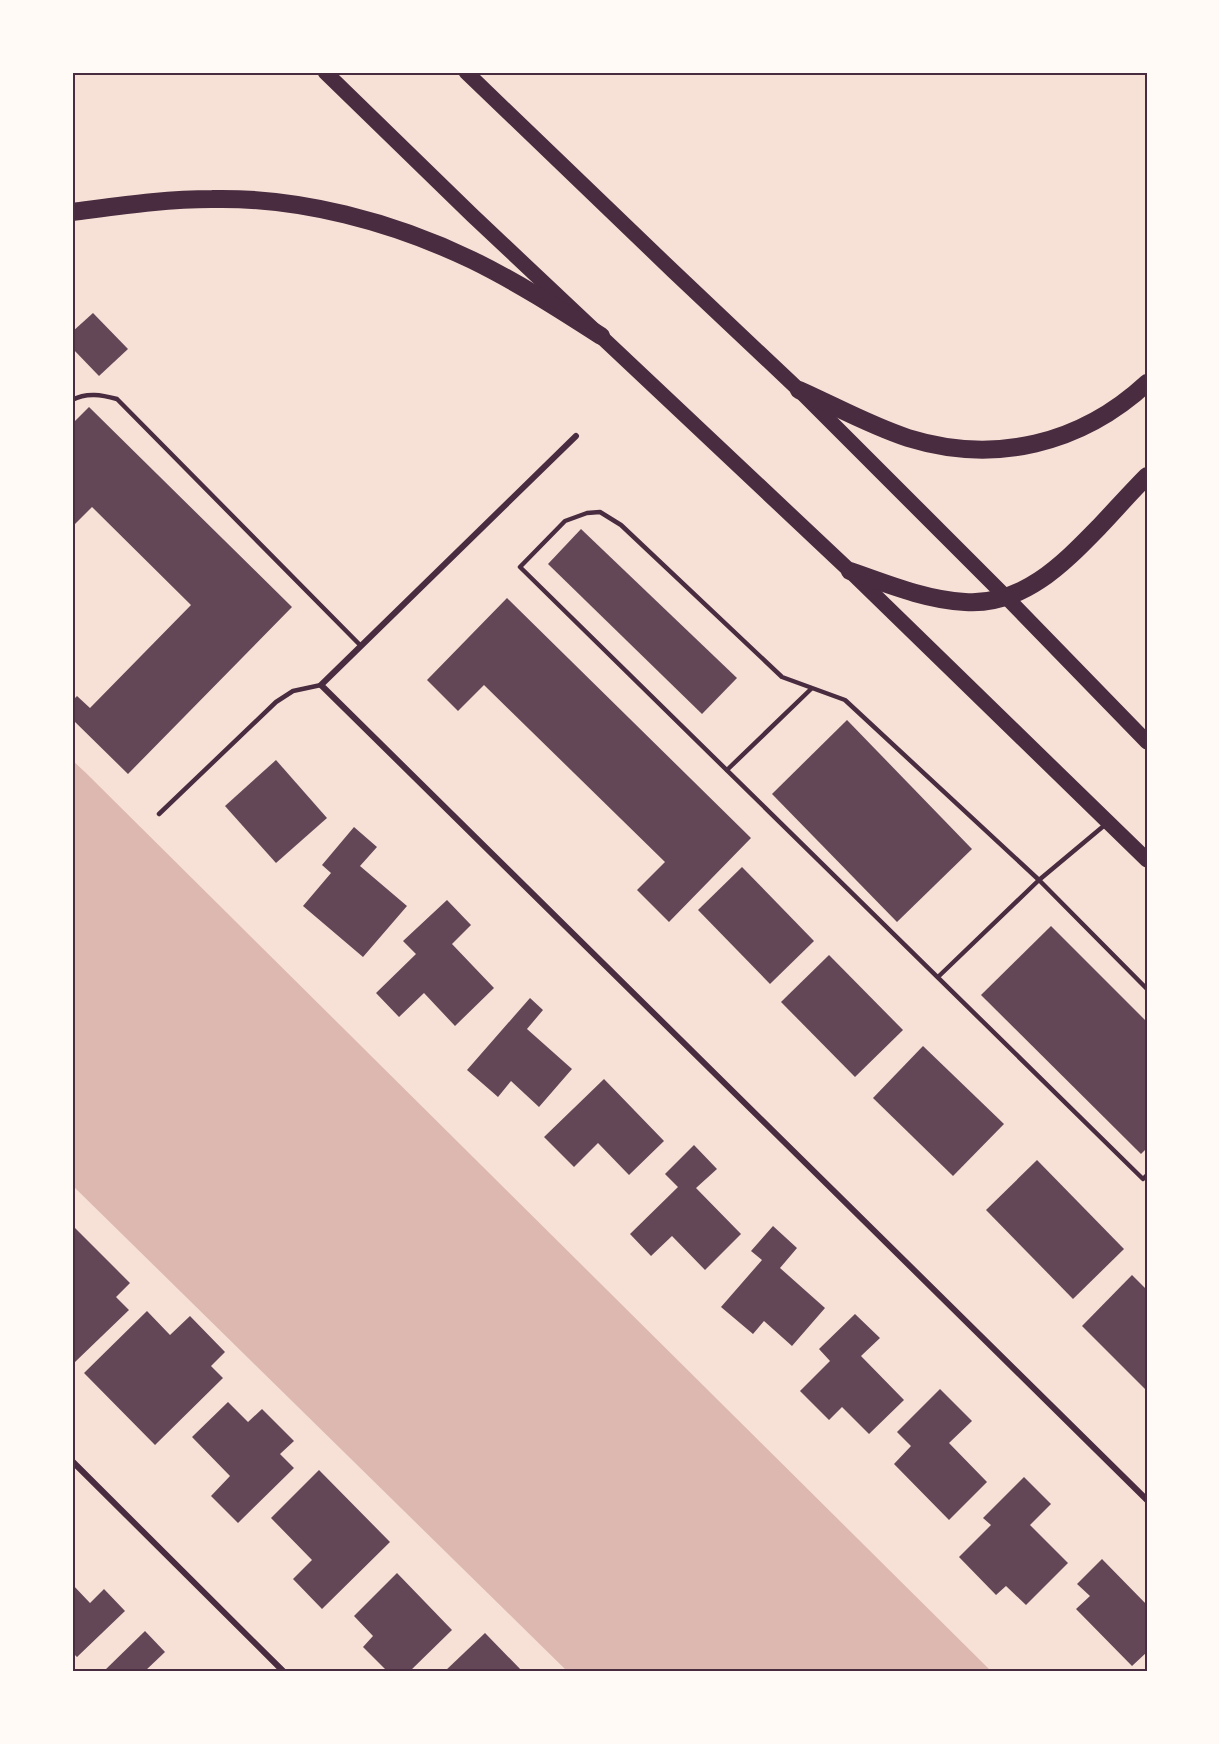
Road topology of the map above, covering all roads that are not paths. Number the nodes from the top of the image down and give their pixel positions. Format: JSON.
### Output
{"nodes":[{"id":1,"x":325,"y":72,"type":"edge"},
{"id":2,"x":466,"y":72,"type":"edge"},
{"id":3,"x":72,"y":212,"type":"edge"},
{"id":4,"x":601,"y":336,"type":"junction"},
{"id":5,"x":1147,"y":384,"type":"edge"},
{"id":6,"x":799,"y":390,"type":"junction"},
{"id":7,"x":72,"y":400,"type":"edge"},
{"id":8,"x":576,"y":436,"type":"dead end"},
{"id":9,"x":1147,"y":476,"type":"edge"},
{"id":10,"x":850,"y":572,"type":"junction"},
{"id":11,"x":1007,"y":598,"type":"junction"},
{"id":12,"x":361,"y":646,"type":"junction"},
{"id":13,"x":321,"y":685,"type":"junction"},
{"id":14,"x":811,"y":689,"type":"junction"},
{"id":15,"x":1147,"y":742,"type":"edge"},
{"id":16,"x":727,"y":770,"type":"junction"},
{"id":17,"x":159,"y":814,"type":"dead end"},
{"id":18,"x":1108,"y":822,"type":"junction"},
{"id":19,"x":1147,"y":860,"type":"edge"},
{"id":20,"x":1040,"y":880,"type":"junction"},
{"id":21,"x":938,"y":977,"type":"junction"},
{"id":22,"x":1147,"y":989,"type":"edge"},
{"id":23,"x":1147,"y":1175,"type":"edge"},
{"id":24,"x":72,"y":1461,"type":"edge"},
{"id":25,"x":1147,"y":1500,"type":"edge"},
{"id":26,"x":285,"y":1672,"type":"edge"}],
"edges":[{"from":1,"to":4,"type":"main road"},
{"from":2,"to":6,"type":"main road"},
{"from":3,"to":4,"type":"highway"},
{"from":4,"to":10,"type":"main road"},
{"from":5,"to":6,"type":"highway"},
{"from":6,"to":11,"type":"main road"},
{"from":7,"to":12,"type":"lane"},
{"from":8,"to":12,"type":"street"},
{"from":9,"to":11,"type":"highway"},
{"from":10,"to":11,"type":"highway"},
{"from":10,"to":18,"type":"main road"},
{"from":11,"to":15,"type":"main road"},
{"from":12,"to":13,"type":"street"},
{"from":13,"to":17,"type":"lane"},
{"from":13,"to":25,"type":"street"},
{"from":14,"to":16,"type":"lane"},
{"from":14,"to":16,"type":"lane"},
{"from":14,"to":20,"type":"lane"},
{"from":16,"to":21,"type":"lane"},
{"from":18,"to":19,"type":"main road"},
{"from":18,"to":20,"type":"lane"},
{"from":20,"to":21,"type":"lane"},
{"from":20,"to":22,"type":"lane"},
{"from":21,"to":23,"type":"lane"},
{"from":24,"to":26,"type":"street"}]}
